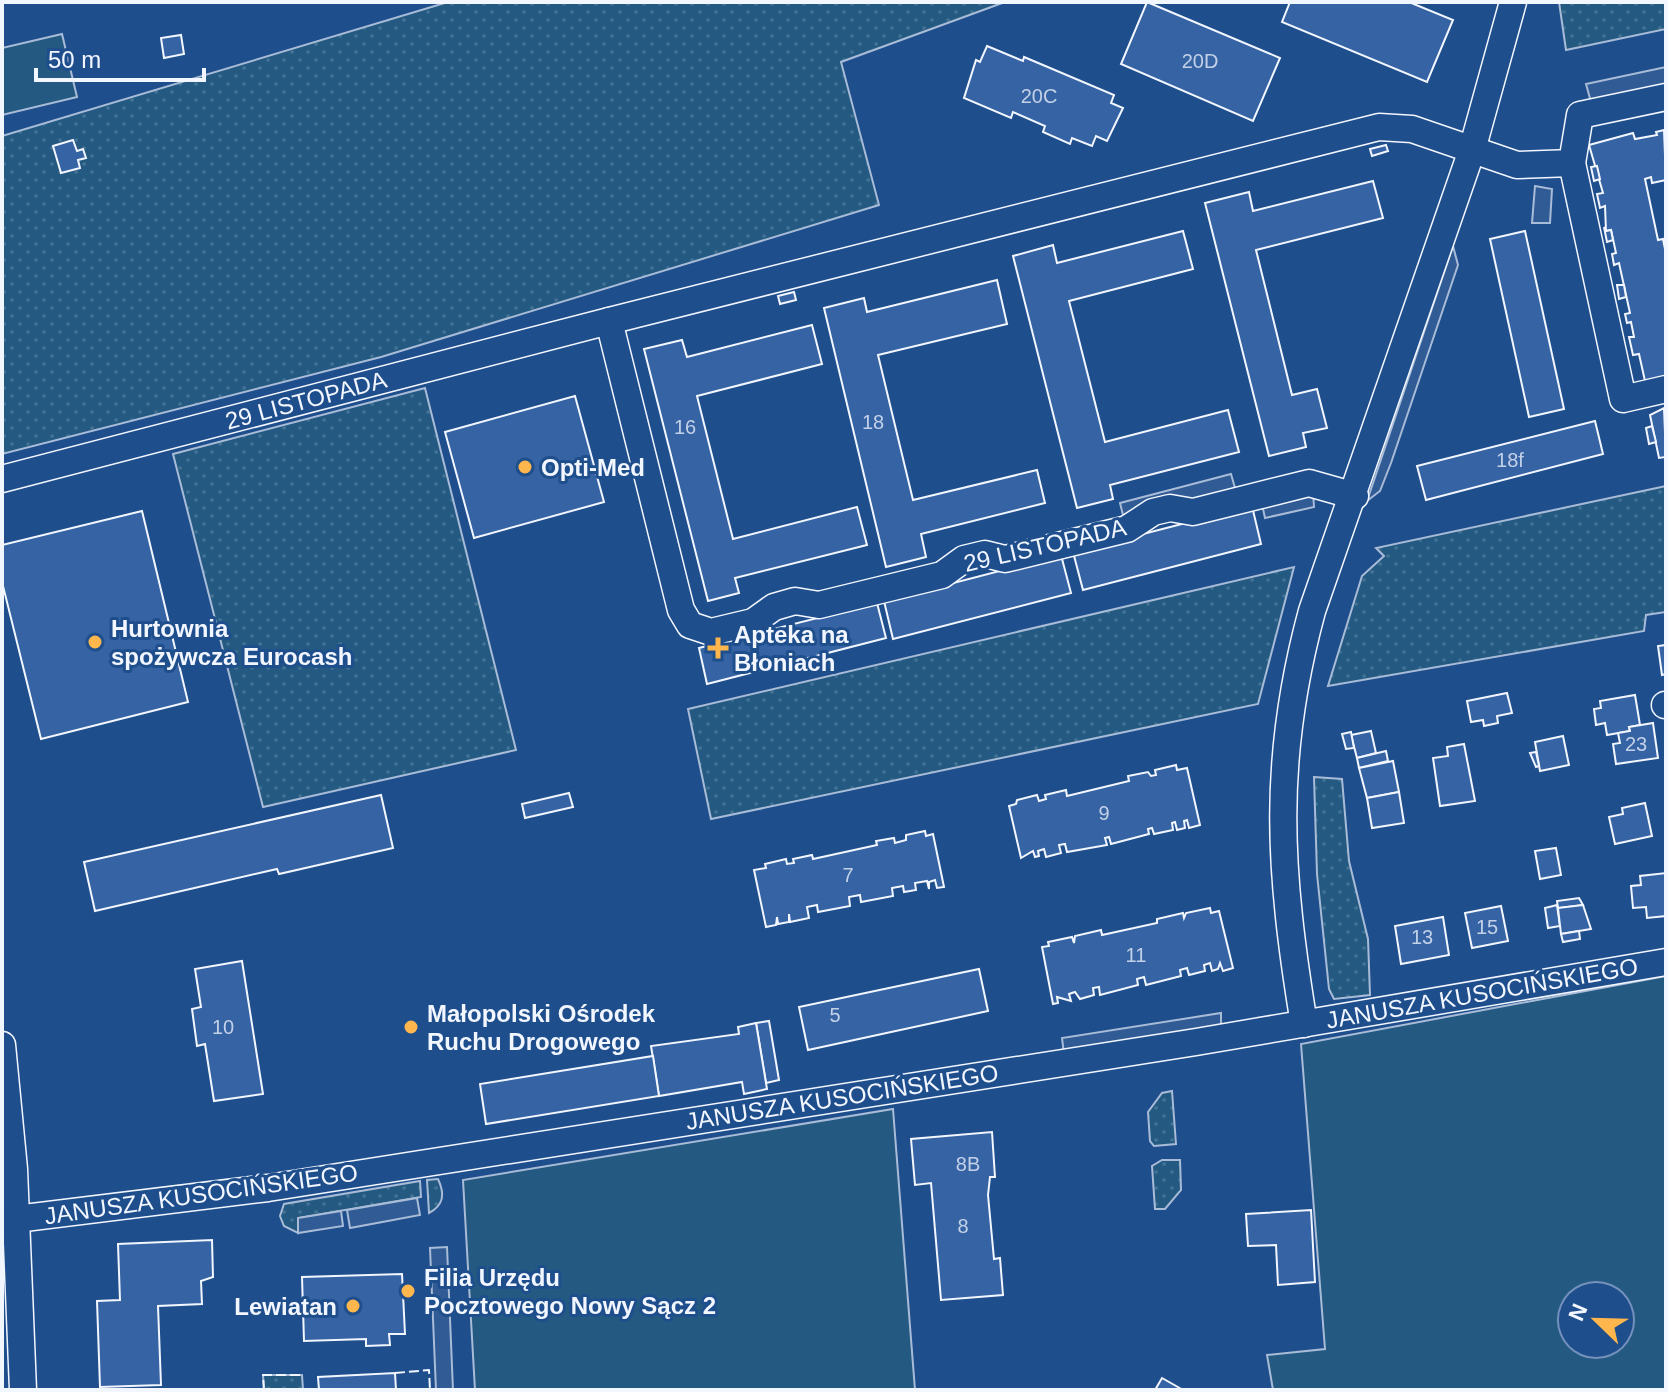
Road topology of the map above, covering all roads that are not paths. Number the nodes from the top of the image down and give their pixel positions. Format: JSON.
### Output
{"nodes":[{"id":1,"x":1513,"y":2,"type":"edge"},
{"id":2,"x":1666,"y":97,"type":"edge"},
{"id":3,"x":1472,"y":150,"type":"junction"},
{"id":4,"x":1572,"y":163,"type":"junction"},
{"id":5,"x":609,"y":321,"type":"junction"},
{"id":6,"x":1666,"y":389,"type":"edge"},
{"id":7,"x":2,"y":479,"type":"edge"},
{"id":8,"x":1355,"y":496,"type":"junction"},
{"id":9,"x":1666,"y":962,"type":"edge"},
{"id":10,"x":1304,"y":1024,"type":"junction"},
{"id":11,"x":2,"y":1045,"type":"edge"},
{"id":12,"x":16,"y":1219,"type":"junction"},
{"id":13,"x":23,"y":1390,"type":"edge"}],
"edges":[{"from":1,"to":3,"type":"street"},
{"from":2,"to":4,"type":"street"},
{"from":3,"to":4,"type":"street","name":"29 LISTOPADA"},
{"from":3,"to":5,"type":"street","name":"29 LISTOPADA"},
{"from":3,"to":8,"type":"street"},
{"from":4,"to":6,"type":"street"},
{"from":5,"to":7,"type":"street","name":"29 LISTOPADA"},
{"from":5,"to":8,"type":"street","name":"29 LISTOPADA"},
{"from":8,"to":10,"type":"street"},
{"from":9,"to":10,"type":"street","name":"JANUSZA KUSOCIŃSKIEGO"},
{"from":10,"to":12,"type":"street","name":"JANUSZA KUSOCIŃSKIEGO"},
{"from":11,"to":12,"type":"street"},
{"from":12,"to":13,"type":"street"}]}
